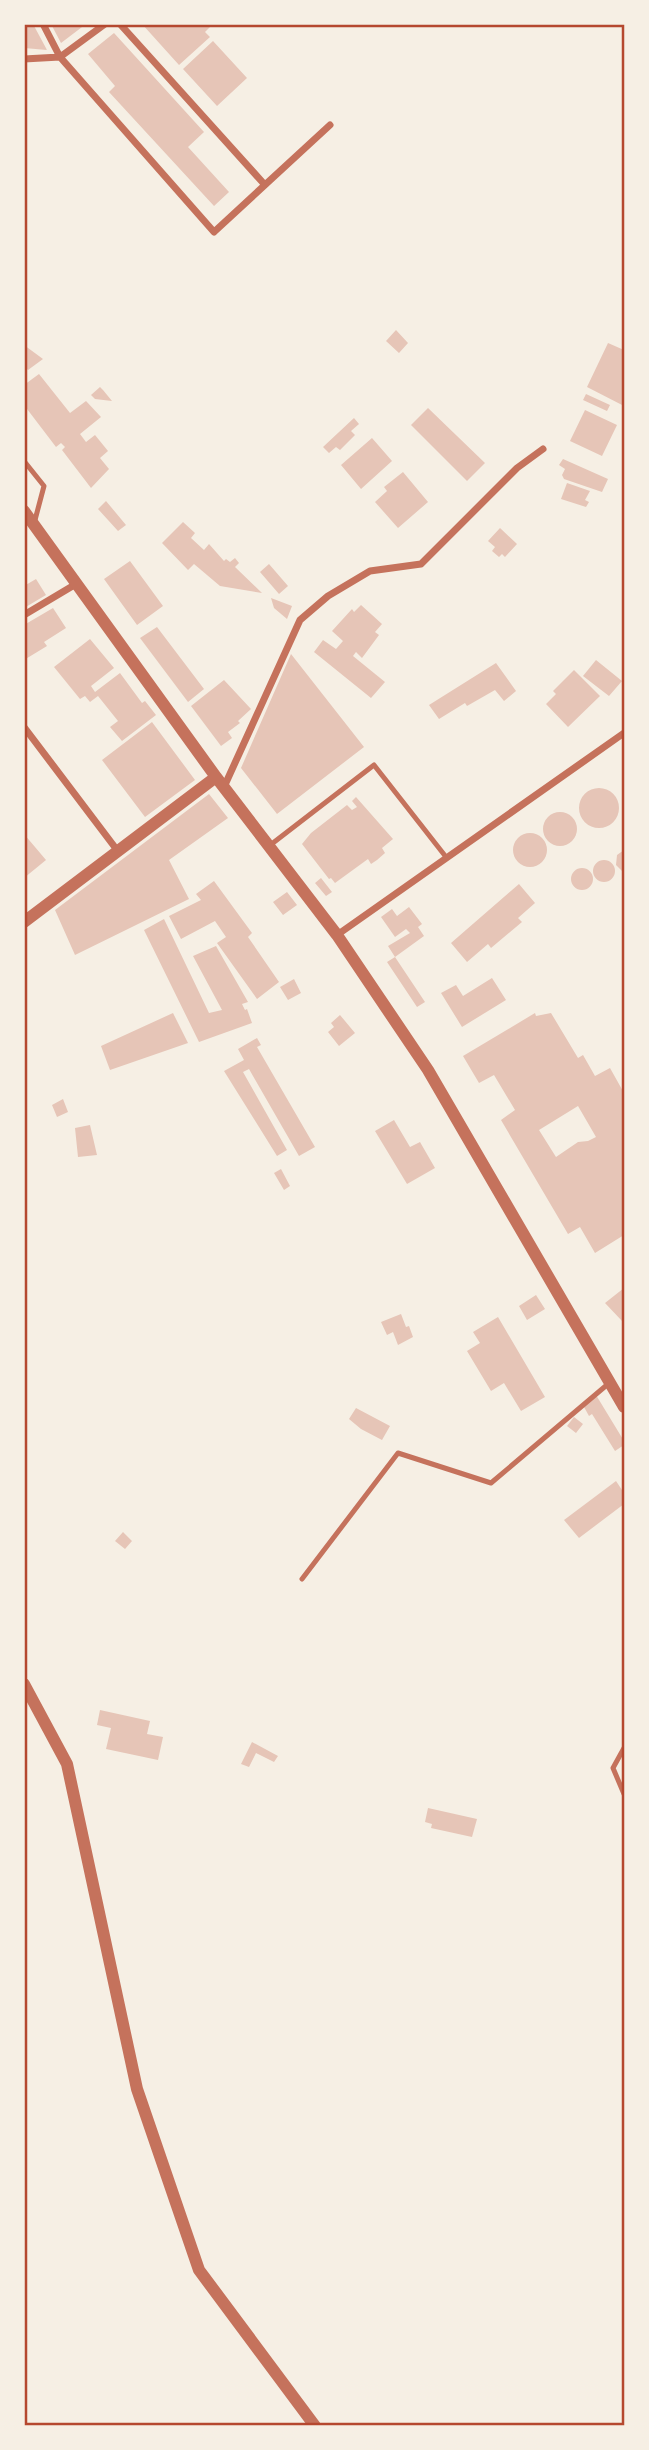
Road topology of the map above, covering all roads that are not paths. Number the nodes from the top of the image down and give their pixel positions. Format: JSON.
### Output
{"nodes":[{"id":1,"x":43,"y":24,"type":"edge"},
{"id":2,"x":105,"y":24,"type":"edge"},
{"id":3,"x":120,"y":24,"type":"edge"},
{"id":4,"x":60,"y":57,"type":"junction"},
{"id":5,"x":24,"y":59,"type":"edge"},
{"id":6,"x":330,"y":125,"type":"dead end"},
{"id":7,"x":265,"y":186,"type":"junction"},
{"id":8,"x":543,"y":449,"type":"dead end"},
{"id":9,"x":24,"y":461,"type":"edge"},
{"id":10,"x":24,"y":511,"type":"edge"},
{"id":11,"x":34,"y":524,"type":"junction"},
{"id":12,"x":76,"y":584,"type":"junction"},
{"id":13,"x":24,"y":615,"type":"edge"},
{"id":14,"x":24,"y":727,"type":"edge"},
{"id":15,"x":625,"y":733,"type":"edge"},
{"id":16,"x":220,"y":782,"type":"junction"},
{"id":17,"x":269,"y":846,"type":"junction"},
{"id":18,"x":117,"y":850,"type":"junction"},
{"id":19,"x":446,"y":857,"type":"junction"},
{"id":20,"x":24,"y":922,"type":"edge"},
{"id":21,"x":337,"y":935,"type":"junction"},
{"id":22,"x":610,"y":1383,"type":"junction"},
{"id":23,"x":625,"y":1406,"type":"edge"},
{"id":24,"x":302,"y":1579,"type":"dead end"},
{"id":25,"x":24,"y":1684,"type":"edge"},
{"id":26,"x":625,"y":1748,"type":"edge"},
{"id":27,"x":625,"y":1794,"type":"edge"},
{"id":28,"x":315,"y":2426,"type":"edge"}],
"edges":[{"from":1,"to":4,"type":"street"},
{"from":2,"to":4,"type":"street"},
{"from":3,"to":7,"type":"street"},
{"from":4,"to":5,"type":"street"},
{"from":4,"to":7,"type":"street"},
{"from":6,"to":7,"type":"street"},
{"from":8,"to":16,"type":"street"},
{"from":9,"to":11,"type":"lane"},
{"from":10,"to":11,"type":"street"},
{"from":11,"to":12,"type":"street"},
{"from":12,"to":13,"type":"street"},
{"from":12,"to":16,"type":"street"},
{"from":14,"to":18,"type":"street"},
{"from":15,"to":19,"type":"street"},
{"from":16,"to":17,"type":"street"},
{"from":16,"to":18,"type":"street"},
{"from":17,"to":19,"type":"lane"},
{"from":17,"to":21,"type":"street"},
{"from":18,"to":20,"type":"street"},
{"from":19,"to":21,"type":"street"},
{"from":21,"to":22,"type":"street"},
{"from":22,"to":23,"type":"street"},
{"from":22,"to":24,"type":"lane"},
{"from":25,"to":28,"type":"street"},
{"from":26,"to":27,"type":"lane"}]}
